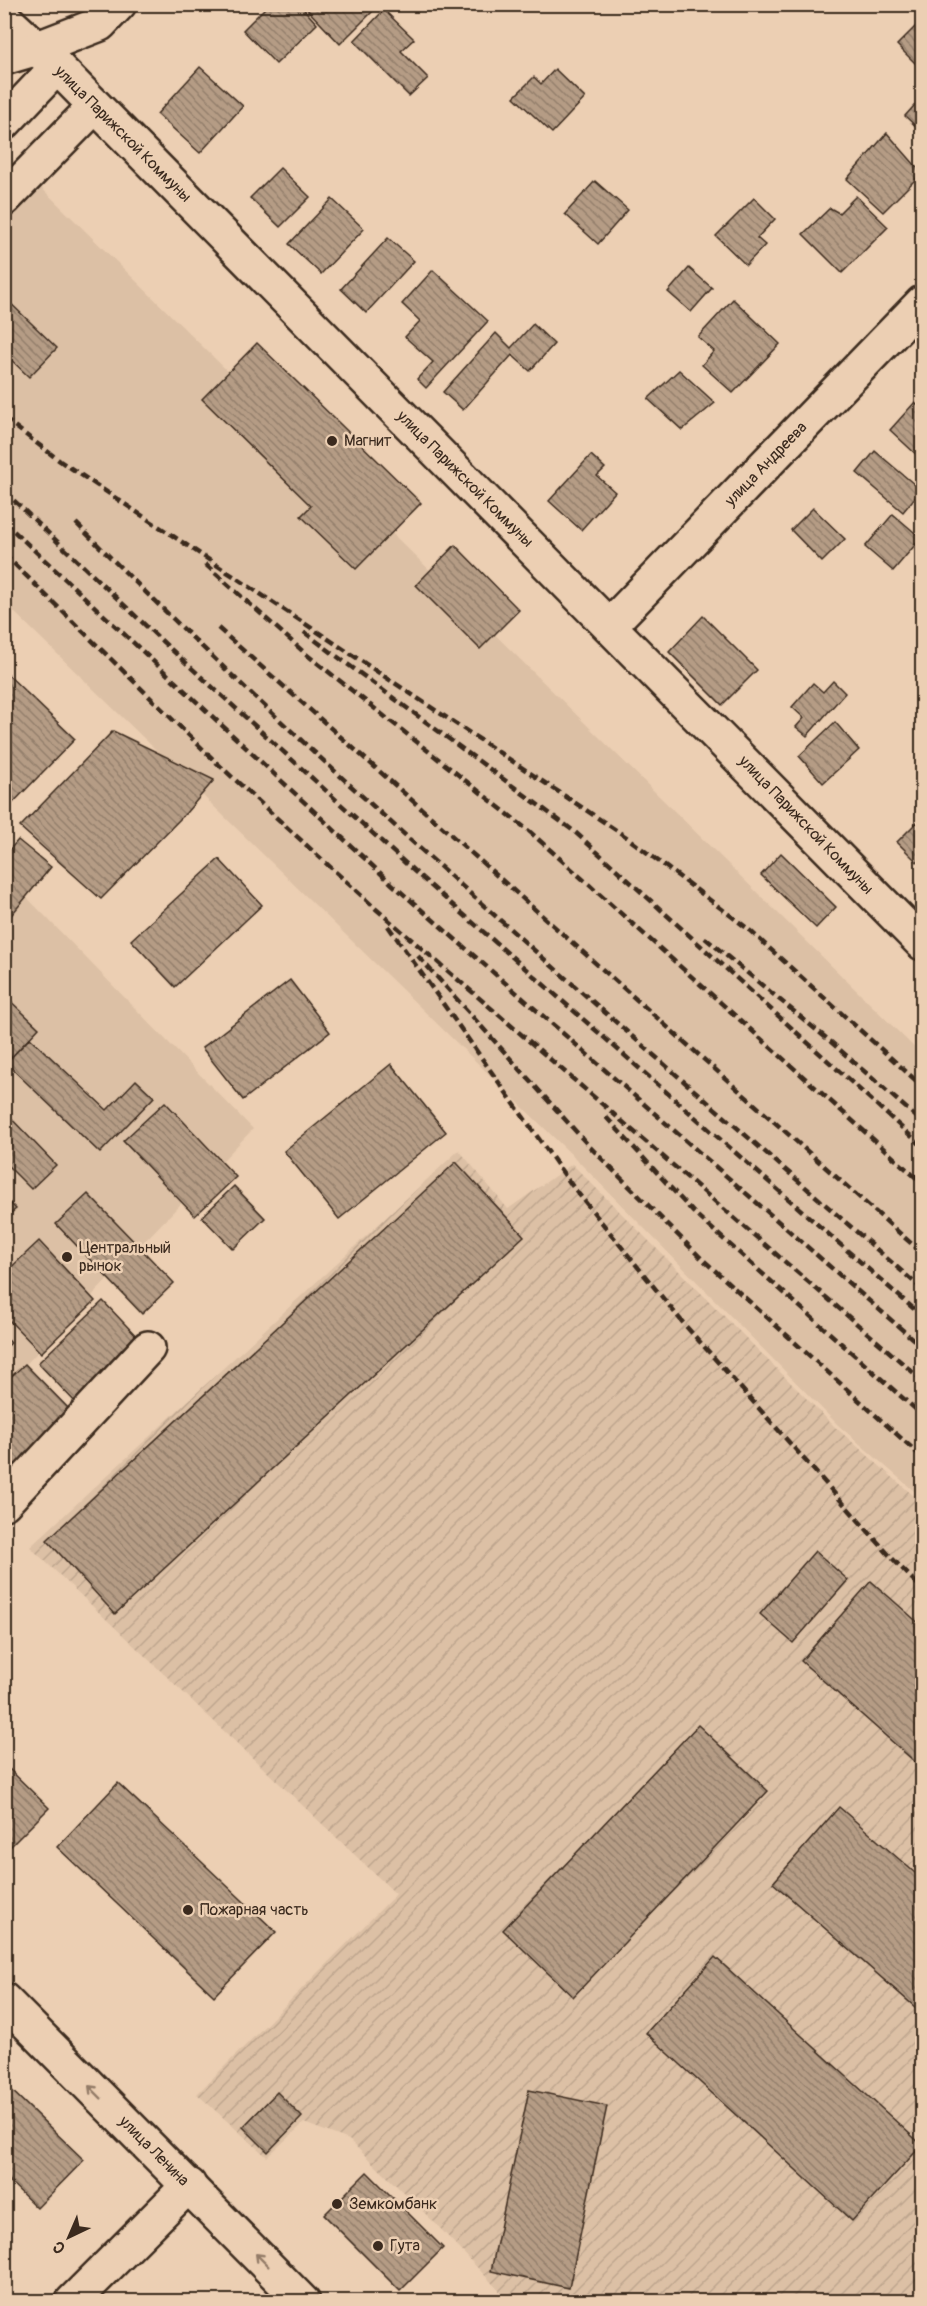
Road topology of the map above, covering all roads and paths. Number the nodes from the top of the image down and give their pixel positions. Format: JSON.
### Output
{"nodes":[{"id":1,"x":119,"y":4,"type":"edge"},
{"id":2,"x":4,"y":18,"type":"edge"},
{"id":3,"x":4,"y":58,"type":"edge"},
{"id":4,"x":47,"y":58,"type":"junction"},
{"id":5,"x":95,"y":106,"type":"junction"},
{"id":6,"x":4,"y":123,"type":"edge"},
{"id":7,"x":4,"y":199,"type":"edge"},
{"id":8,"x":922,"y":303,"type":"edge"},
{"id":9,"x":610,"y":625,"type":"junction"},
{"id":10,"x":922,"y":943,"type":"edge"},
{"id":11,"x":148,"y":1348,"type":"dead end"},
{"id":12,"x":4,"y":1503,"type":"edge"},
{"id":13,"x":4,"y":2000,"type":"edge"},
{"id":14,"x":189,"y":2185,"type":"junction"},
{"id":15,"x":72,"y":2301,"type":"edge"},
{"id":16,"x":303,"y":2301,"type":"edge"}],
"edges":[{"from":1,"to":4,"type":"street"},
{"from":2,"to":4,"type":"street","name":"улица Парижской Коммуны"},
{"from":3,"to":4,"type":"street"},
{"from":4,"to":5,"type":"street","name":"улица Парижской Коммуны"},
{"from":4,"to":6,"type":"street"},
{"from":5,"to":7,"type":"street"},
{"from":5,"to":9,"type":"street","name":"улица Парижской Коммуны"},
{"from":8,"to":9,"type":"street","name":"улица Андреева"},
{"from":9,"to":10,"type":"street","name":"улица Парижской Коммуны"},
{"from":11,"to":12,"type":"street"},
{"from":14,"to":13,"type":"street","name":"улица Ленина","one_way":true},
{"from":14,"to":15,"type":"street"},
{"from":16,"to":14,"type":"street","name":"улица Ленина","one_way":true}]}
